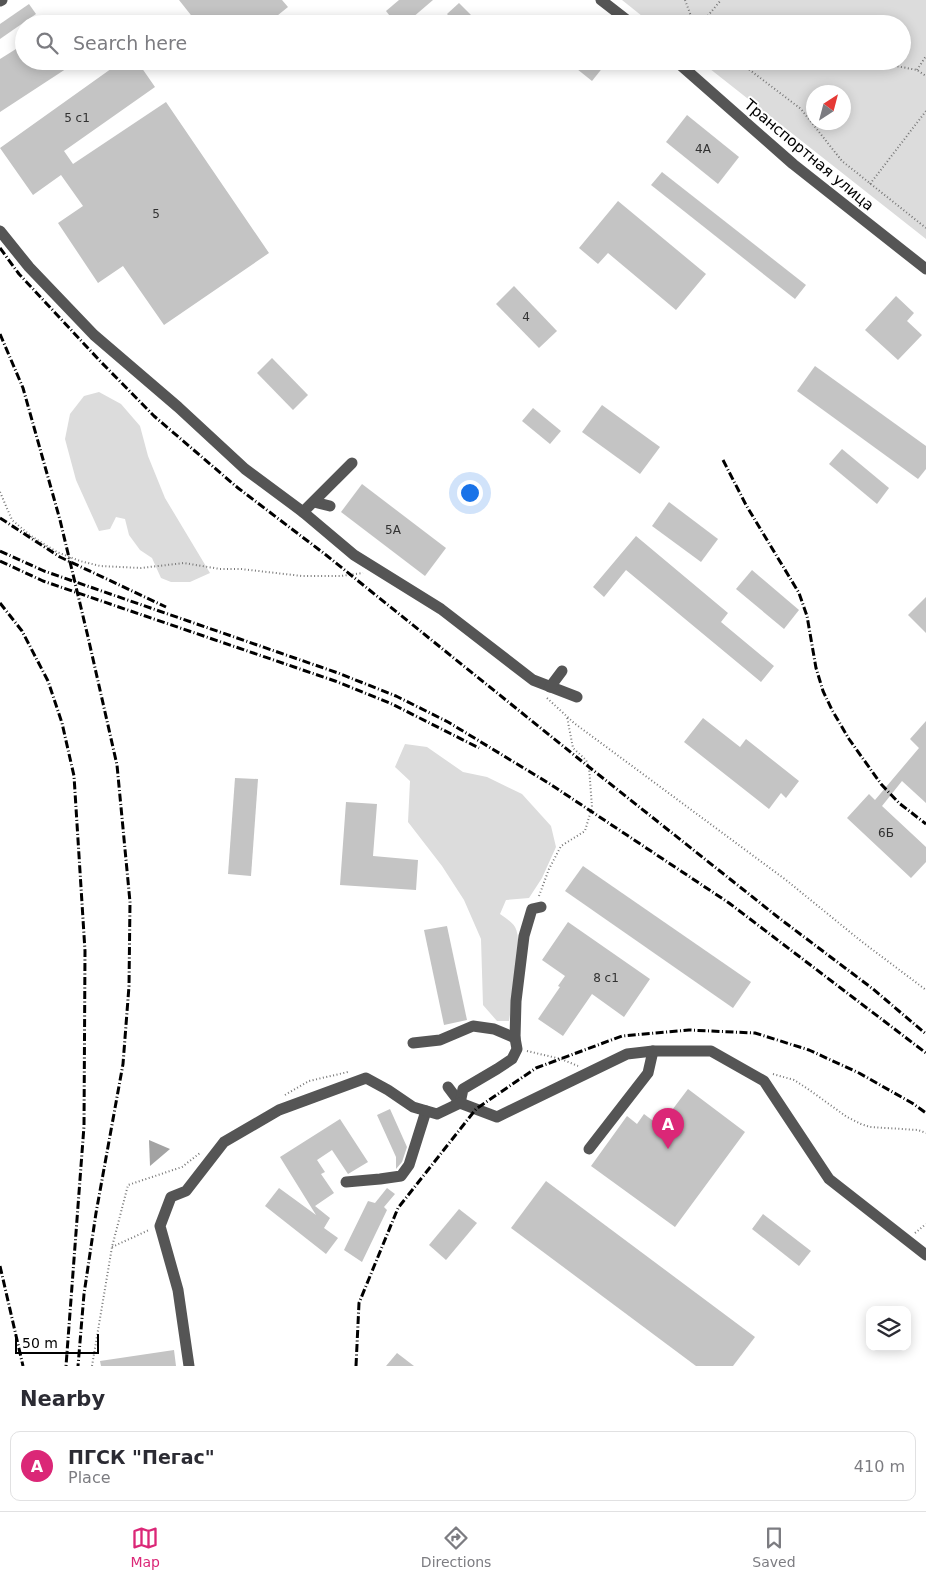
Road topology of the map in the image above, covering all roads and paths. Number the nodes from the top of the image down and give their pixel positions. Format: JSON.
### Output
{"nodes":[{"id":1,"x":601,"y":0,"type":"edge"},
{"id":2,"x":685,"y":0,"type":"edge"},
{"id":3,"x":721,"y":0,"type":"edge"},
{"id":4,"x":620,"y":15,"type":"edge"},
{"id":5,"x":691,"y":15,"type":"edge"},
{"id":6,"x":708,"y":15,"type":"edge"},
{"id":7,"x":926,"y":56,"type":"edge"},
{"id":8,"x":911,"y":69,"type":"edge"},
{"id":9,"x":686,"y":70,"type":"edge"},
{"id":10,"x":750,"y":70,"type":"edge"},
{"id":11,"x":918,"y":70,"type":"junction"},
{"id":12,"x":926,"y":76,"type":"edge"},
{"id":13,"x":926,"y":111,"type":"edge"},
{"id":14,"x":870,"y":184,"type":"junction"},
{"id":15,"x":926,"y":228,"type":"edge"},
{"id":16,"x":0,"y":230,"type":"edge"},
{"id":17,"x":926,"y":270,"type":"edge"},
{"id":18,"x":352,"y":463,"type":"dead end"},
{"id":19,"x":0,"y":492,"type":"edge"},
{"id":20,"x":314,"y":502,"type":"junction"},
{"id":21,"x":330,"y":506,"type":"dead end"},
{"id":22,"x":303,"y":512,"type":"junction"},
{"id":23,"x":372,"y":566,"type":"junction"},
{"id":24,"x":562,"y":671,"type":"dead end"},
{"id":25,"x":533,"y":680,"type":"junction"},
{"id":26,"x":550,"y":687,"type":"junction"},
{"id":27,"x":577,"y":697,"type":"dead end"},
{"id":28,"x":567,"y":717,"type":"junction"},
{"id":29,"x":537,"y":908,"type":"joint"},
{"id":30,"x":926,"y":990,"type":"edge"},
{"id":31,"x":413,"y":1043,"type":"dead end"},
{"id":32,"x":516,"y":1043,"type":"junction"},
{"id":33,"x":653,"y":1051,"type":"junction"},
{"id":34,"x":348,"y":1072,"type":"dead end"},
{"id":35,"x":591,"y":1072,"type":"junction"},
{"id":36,"x":772,"y":1073,"type":"dead end"},
{"id":37,"x":448,"y":1087,"type":"dead end"},
{"id":38,"x":283,"y":1096,"type":"dead end"},
{"id":39,"x":460,"y":1103,"type":"junction"},
{"id":40,"x":426,"y":1111,"type":"junction"},
{"id":41,"x":926,"y":1133,"type":"edge"},
{"id":42,"x":589,"y":1148,"type":"dead end"},
{"id":43,"x":204,"y":1150,"type":"dead end"},
{"id":44,"x":346,"y":1182,"type":"dead end"},
{"id":45,"x":160,"y":1226,"type":"junction"},
{"id":46,"x":112,"y":1247,"type":"junction"},
{"id":47,"x":926,"y":1255,"type":"edge"},
{"id":48,"x":92,"y":1366,"type":"edge"},
{"id":49,"x":189,"y":1366,"type":"edge"}],
"edges":[{"from":1,"to":4,"type":"street"},
{"from":2,"to":5,"type":"path"},
{"from":3,"to":6,"type":"path"},
{"from":7,"to":11,"type":"path"},
{"from":8,"to":11,"type":"path"},
{"from":9,"to":17,"type":"street","name":"Транспортная улица"},
{"from":10,"to":14,"type":"path"},
{"from":11,"to":12,"type":"path"},
{"from":13,"to":14,"type":"path"},
{"from":14,"to":15,"type":"path"},
{"from":16,"to":22,"type":"street"},
{"from":18,"to":20,"type":"street"},
{"from":19,"to":23,"type":"path"},
{"from":20,"to":21,"type":"street"},
{"from":20,"to":22,"type":"street"},
{"from":22,"to":23,"type":"street"},
{"from":23,"to":25,"type":"street"},
{"from":24,"to":26,"type":"street"},
{"from":25,"to":26,"type":"street"},
{"from":25,"to":28,"type":"path"},
{"from":26,"to":27,"type":"street"},
{"from":28,"to":29,"type":"path"},
{"from":28,"to":30,"type":"path"},
{"from":29,"to":32,"type":"street"},
{"from":31,"to":32,"type":"street"},
{"from":32,"to":35,"type":"path"},
{"from":32,"to":39,"type":"street"},
{"from":33,"to":35,"type":"street"},
{"from":33,"to":42,"type":"street"},
{"from":33,"to":47,"type":"street"},
{"from":34,"to":38,"type":"path"},
{"from":35,"to":39,"type":"street"},
{"from":36,"to":41,"type":"path"},
{"from":37,"to":39,"type":"street"},
{"from":39,"to":40,"type":"street"},
{"from":40,"to":44,"type":"street"},
{"from":40,"to":45,"type":"street"},
{"from":43,"to":46,"type":"path"},
{"from":45,"to":46,"type":"path"},
{"from":45,"to":49,"type":"street"},
{"from":46,"to":48,"type":"path"}]}
